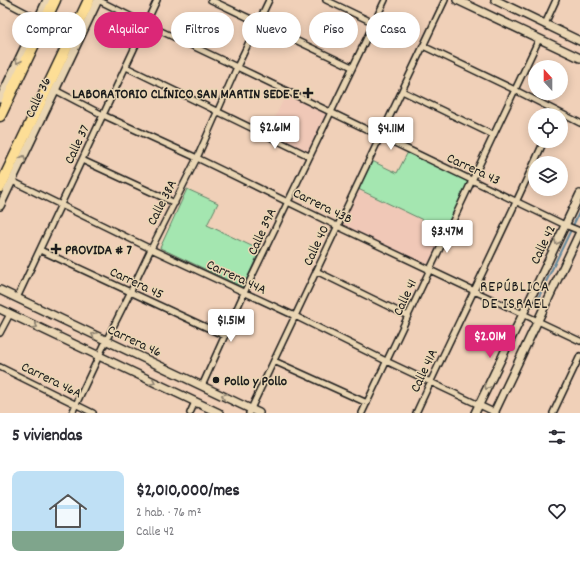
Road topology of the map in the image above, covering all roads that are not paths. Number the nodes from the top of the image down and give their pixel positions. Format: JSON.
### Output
{"nodes":[{"id":1,"x":2,"y":0,"type":"edge"},
{"id":2,"x":47,"y":0,"type":"edge"},
{"id":3,"x":55,"y":0,"type":"edge"},
{"id":4,"x":89,"y":0,"type":"edge"},
{"id":5,"x":98,"y":0,"type":"edge"},
{"id":6,"x":157,"y":0,"type":"edge"},
{"id":7,"x":211,"y":0,"type":"edge"},
{"id":8,"x":269,"y":0,"type":"edge"},
{"id":9,"x":326,"y":0,"type":"edge"},
{"id":10,"x":385,"y":0,"type":"edge"},
{"id":11,"x":445,"y":0,"type":"edge"},
{"id":12,"x":457,"y":0,"type":"edge"},
{"id":13,"x":495,"y":0,"type":"edge"},
{"id":14,"x":556,"y":0,"type":"edge"},
{"id":15,"x":25,"y":12,"type":"edge"},
{"id":16,"x":41,"y":12,"type":"edge"},
{"id":17,"x":122,"y":12,"type":"edge"},
{"id":18,"x":152,"y":12,"type":"edge"},
{"id":19,"x":263,"y":12,"type":"edge"},
{"id":20,"x":379,"y":12,"type":"edge"},
{"id":21,"x":242,"y":15,"type":"edge"},
{"id":22,"x":366,"y":19,"type":"edge"},
{"id":23,"x":545,"y":24,"type":"junction"},
{"id":24,"x":163,"y":32,"type":"edge"},
{"id":25,"x":366,"y":39,"type":"edge"},
{"id":26,"x":539,"y":39,"type":"junction"},
{"id":27,"x":580,"y":41,"type":"edge"},
{"id":28,"x":301,"y":43,"type":"edge"},
{"id":29,"x":423,"y":46,"type":"junction"},
{"id":30,"x":24,"y":48,"type":"edge"},
{"id":31,"x":135,"y":48,"type":"edge"},
{"id":32,"x":246,"y":48,"type":"edge"},
{"id":33,"x":580,"y":58,"type":"edge"},
{"id":34,"x":126,"y":67,"type":"junction"},
{"id":35,"x":237,"y":67,"type":"junction"},
{"id":36,"x":352,"y":67,"type":"junction"},
{"id":37,"x":55,"y":90,"type":"junction"},
{"id":38,"x":515,"y":90,"type":"junction"},
{"id":39,"x":402,"y":91,"type":"junction"},
{"id":40,"x":0,"y":99,"type":"edge"},
{"id":41,"x":547,"y":108,"type":"edge"},
{"id":42,"x":218,"y":112,"type":"junction"},
{"id":43,"x":331,"y":112,"type":"junction"},
{"id":44,"x":103,"y":115,"type":"junction"},
{"id":45,"x":0,"y":116,"type":"edge"},
{"id":46,"x":568,"y":118,"type":"edge"},
{"id":47,"x":580,"y":123,"type":"edge"},
{"id":48,"x":493,"y":135,"type":"junction"},
{"id":49,"x":381,"y":137,"type":"junction"},
{"id":50,"x":541,"y":148,"type":"edge"},
{"id":51,"x":309,"y":156,"type":"junction"},
{"id":52,"x":197,"y":158,"type":"junction"},
{"id":53,"x":82,"y":160,"type":"junction"},
{"id":54,"x":472,"y":180,"type":"junction"},
{"id":55,"x":12,"y":181,"type":"junction"},
{"id":56,"x":0,"y":187,"type":"edge"},
{"id":57,"x":580,"y":194,"type":"edge"},
{"id":58,"x":288,"y":201,"type":"junction"},
{"id":59,"x":517,"y":202,"type":"junction"},
{"id":60,"x":175,"y":203,"type":"junction"},
{"id":61,"x":61,"y":205,"type":"junction"},
{"id":62,"x":0,"y":206,"type":"edge"},
{"id":63,"x":337,"y":226,"type":"junction"},
{"id":64,"x":567,"y":226,"type":"junction"},
{"id":65,"x":579,"y":231,"type":"edge"},
{"id":66,"x":151,"y":249,"type":"junction"},
{"id":67,"x":40,"y":250,"type":"junction"},
{"id":68,"x":430,"y":270,"type":"junction"},
{"id":69,"x":316,"y":271,"type":"junction"},
{"id":70,"x":0,"y":290,"type":"edge"},
{"id":71,"x":474,"y":290,"type":"junction"},
{"id":72,"x":130,"y":293,"type":"junction"},
{"id":73,"x":244,"y":293,"type":"junction"},
{"id":74,"x":17,"y":298,"type":"junction"},
{"id":75,"x":0,"y":310,"type":"edge"},
{"id":76,"x":10,"y":314,"type":"junction"},
{"id":77,"x":523,"y":314,"type":"junction"},
{"id":78,"x":295,"y":316,"type":"junction"},
{"id":79,"x":408,"y":316,"type":"junction"},
{"id":80,"x":538,"y":321,"type":"junction"},
{"id":81,"x":0,"y":333,"type":"edge"},
{"id":82,"x":225,"y":336,"type":"junction"},
{"id":83,"x":106,"y":341,"type":"junction"},
{"id":84,"x":580,"y":341,"type":"edge"},
{"id":85,"x":99,"y":356,"type":"junction"},
{"id":86,"x":580,"y":356,"type":"edge"},
{"id":87,"x":274,"y":361,"type":"junction"},
{"id":88,"x":386,"y":361,"type":"junction"},
{"id":89,"x":0,"y":367,"type":"edge"},
{"id":90,"x":431,"y":382,"type":"junction"},
{"id":91,"x":202,"y":386,"type":"junction"},
{"id":92,"x":195,"y":402,"type":"junction"},
{"id":93,"x":367,"y":403,"type":"junction"},
{"id":94,"x":76,"y":404,"type":"junction"},
{"id":95,"x":478,"y":405,"type":"junction"},
{"id":96,"x":250,"y":411,"type":"edge"},
{"id":97,"x":72,"y":413,"type":"edge"},
{"id":98,"x":93,"y":413,"type":"edge"},
{"id":99,"x":190,"y":413,"type":"edge"},
{"id":100,"x":219,"y":413,"type":"edge"},
{"id":101,"x":259,"y":413,"type":"edge"},
{"id":102,"x":362,"y":413,"type":"edge"},
{"id":103,"x":416,"y":413,"type":"edge"},
{"id":104,"x":475,"y":413,"type":"edge"},
{"id":105,"x":495,"y":413,"type":"edge"},
{"id":106,"x":553,"y":413,"type":"edge"}],
"edges":[{"from":1,"to":15,"type":"street"},
{"from":2,"to":16,"type":"street"},
{"from":3,"to":45,"type":"highway"},
{"from":4,"to":56,"type":"highway"},
{"from":5,"to":17,"type":"street","name":"Carrera 43"},
{"from":5,"to":37,"type":"street","name":"Calle 36"},
{"from":6,"to":18,"type":"street","name":"Calle 37"},
{"from":7,"to":21,"type":"street"},
{"from":8,"to":19,"type":"street","name":"Calle 38A"},
{"from":9,"to":22,"type":"street"},
{"from":10,"to":20,"type":"street","name":"Calle 39A"},
{"from":11,"to":29,"type":"street","name":"Calle 40"},
{"from":12,"to":26,"type":"street"},
{"from":13,"to":23,"type":"street"},
{"from":14,"to":23,"type":"street"},
{"from":23,"to":27,"type":"street"},
{"from":24,"to":35,"type":"street","name":"Carrera 43"},
{"from":25,"to":36,"type":"street","name":"Calle 39A"},
{"from":26,"to":33,"type":"street"},
{"from":26,"to":38,"type":"street","name":"Calle 41"},
{"from":28,"to":36,"type":"street"},
{"from":29,"to":38,"type":"street"},
{"from":29,"to":39,"type":"street","name":"Calle 40"},
{"from":30,"to":40,"type":"street","one_way":true},
{"from":31,"to":34,"type":"street","name":"Calle 37"},
{"from":32,"to":35,"type":"street","name":"Calle 38A"},
{"from":34,"to":42,"type":"street"},
{"from":34,"to":44,"type":"street","name":"Calle 37"},
{"from":35,"to":42,"type":"street","name":"Calle 38A"},
{"from":35,"to":43,"type":"street","name":"Carrera 43"},
{"from":36,"to":43,"type":"street","name":"Calle 39A"},
{"from":37,"to":44,"type":"street","name":"Carrera 43B"},
{"from":55,"to":37,"type":"street","name":"Calle 36","one_way":true},
{"from":38,"to":41,"type":"street"},
{"from":38,"to":48,"type":"street","name":"Calle 41"},
{"from":39,"to":48,"type":"street"},
{"from":39,"to":49,"type":"street","name":"Calle 40"},
{"from":42,"to":51,"type":"street"},
{"from":42,"to":52,"type":"street","name":"Calle 38A"},
{"from":43,"to":49,"type":"street","name":"Carrera 43"},
{"from":43,"to":51,"type":"street","name":"Calle 39A"},
{"from":44,"to":52,"type":"street","name":"Carrera 43B"},
{"from":44,"to":53,"type":"street","name":"Calle 37"},
{"from":46,"to":47,"type":"street"},
{"from":48,"to":54,"type":"street","name":"Calle 41"},
{"from":49,"to":54,"type":"street","name":"Carrera 43"},
{"from":49,"to":63,"type":"street","name":"Calle 40"},
{"from":50,"to":59,"type":"street","name":"Calle 41A"},
{"from":51,"to":58,"type":"street","name":"Calle 39A"},
{"from":52,"to":58,"type":"street","name":"Carrera 43B"},
{"from":52,"to":60,"type":"street","name":"Calle 38A"},
{"from":53,"to":60,"type":"street"},
{"from":53,"to":61,"type":"street","name":"Calle 37"},
{"from":54,"to":59,"type":"street","name":"Carrera 43"},
{"from":54,"to":68,"type":"street","name":"Calle 41"},
{"from":55,"to":61,"type":"street","name":"Carrera 44A"},
{"from":55,"to":62,"type":"street","name":"Calle 36"},
{"from":57,"to":64,"type":"street","name":"Calle 42"},
{"from":58,"to":63,"type":"street","name":"Carrera 43B"},
{"from":58,"to":73,"type":"street","name":"Calle 39A"},
{"from":59,"to":64,"type":"street","name":"Carrera 43"},
{"from":59,"to":71,"type":"street","name":"Calle 41A"},
{"from":60,"to":66,"type":"street","name":"Calle 38A"},
{"from":61,"to":66,"type":"street","name":"Carrera 44A"},
{"from":61,"to":67,"type":"street","name":"Calle 37"},
{"from":63,"to":68,"type":"street","name":"Carrera 43B"},
{"from":63,"to":69,"type":"street","name":"Calle 40"},
{"from":64,"to":65,"type":"street","name":"Carrera 43"},
{"from":64,"to":77,"type":"street","name":"Calle 42","one_way":true},
{"from":65,"to":80,"type":"street","name":"Calle 42"},
{"from":66,"to":72,"type":"street","name":"Calle 38A"},
{"from":66,"to":73,"type":"street","name":"Carrera 44A"},
{"from":67,"to":72,"type":"street","name":"Carrera 45"},
{"from":67,"to":74,"type":"street","name":"Calle 37"},
{"from":68,"to":71,"type":"street","name":"Carrera 43B"},
{"from":68,"to":79,"type":"street","name":"Calle 41"},
{"from":69,"to":78,"type":"street","name":"Calle 40"},
{"from":69,"to":79,"type":"street"},
{"from":70,"to":74,"type":"street","name":"Carrera 46"},
{"from":71,"to":77,"type":"street","name":"Carrera 43B"},
{"from":71,"to":90,"type":"street","name":"Calle 41A"},
{"from":72,"to":82,"type":"street","name":"Carrera 45"},
{"from":72,"to":83,"type":"street","name":"Calle 38A"},
{"from":73,"to":78,"type":"street","name":"Carrera 44A"},
{"from":73,"to":82,"type":"street","name":"Calle 39A"},
{"from":83,"to":74,"type":"street","name":"Carrera 46","one_way":true},
{"from":75,"to":76,"type":"street"},
{"from":76,"to":81,"type":"street"},
{"from":76,"to":85,"type":"street","one_way":true},
{"from":77,"to":80,"type":"street","name":"Carrera 43B"},
{"from":77,"to":95,"type":"street","name":"Calle 42","one_way":true},
{"from":78,"to":87,"type":"street","name":"Calle 40"},
{"from":78,"to":88,"type":"street","name":"Carrera 44A"},
{"from":79,"to":88,"type":"street","name":"Calle 41"},
{"from":80,"to":84,"type":"street","name":"Carrera 43B"},
{"from":80,"to":105,"type":"street","name":"Calle 42"},
{"from":82,"to":91,"type":"street","name":"Calle 39A"},
{"from":83,"to":85,"type":"street","name":"Calle 38A"},
{"from":83,"to":91,"type":"street","name":"Carrera 46"},
{"from":85,"to":92,"type":"street","one_way":true},
{"from":85,"to":94,"type":"street","name":"Calle 38A"},
{"from":86,"to":106,"type":"street"},
{"from":87,"to":93,"type":"street"},
{"from":87,"to":96,"type":"street","name":"Calle 40"},
{"from":88,"to":90,"type":"street","name":"Carrera 44A"},
{"from":88,"to":93,"type":"street","name":"Calle 41"},
{"from":89,"to":94,"type":"street","name":"Carrera 46A"},
{"from":90,"to":95,"type":"street","name":"Carrera 44A"},
{"from":90,"to":103,"type":"street","name":"Calle 41A"},
{"from":96,"to":91,"type":"street","name":"Carrera 46","one_way":true},
{"from":92,"to":99,"type":"street"},
{"from":92,"to":100,"type":"street"},
{"from":93,"to":102,"type":"street","name":"Calle 41"},
{"from":94,"to":97,"type":"street","name":"Calle 38A"},
{"from":94,"to":98,"type":"street","name":"Carrera 46A"},
{"from":95,"to":104,"type":"street","name":"Calle 42"},
{"from":95,"to":105,"type":"street","name":"Carrera 44A"},
{"from":96,"to":101,"type":"street","name":"Carrera 46"}]}
